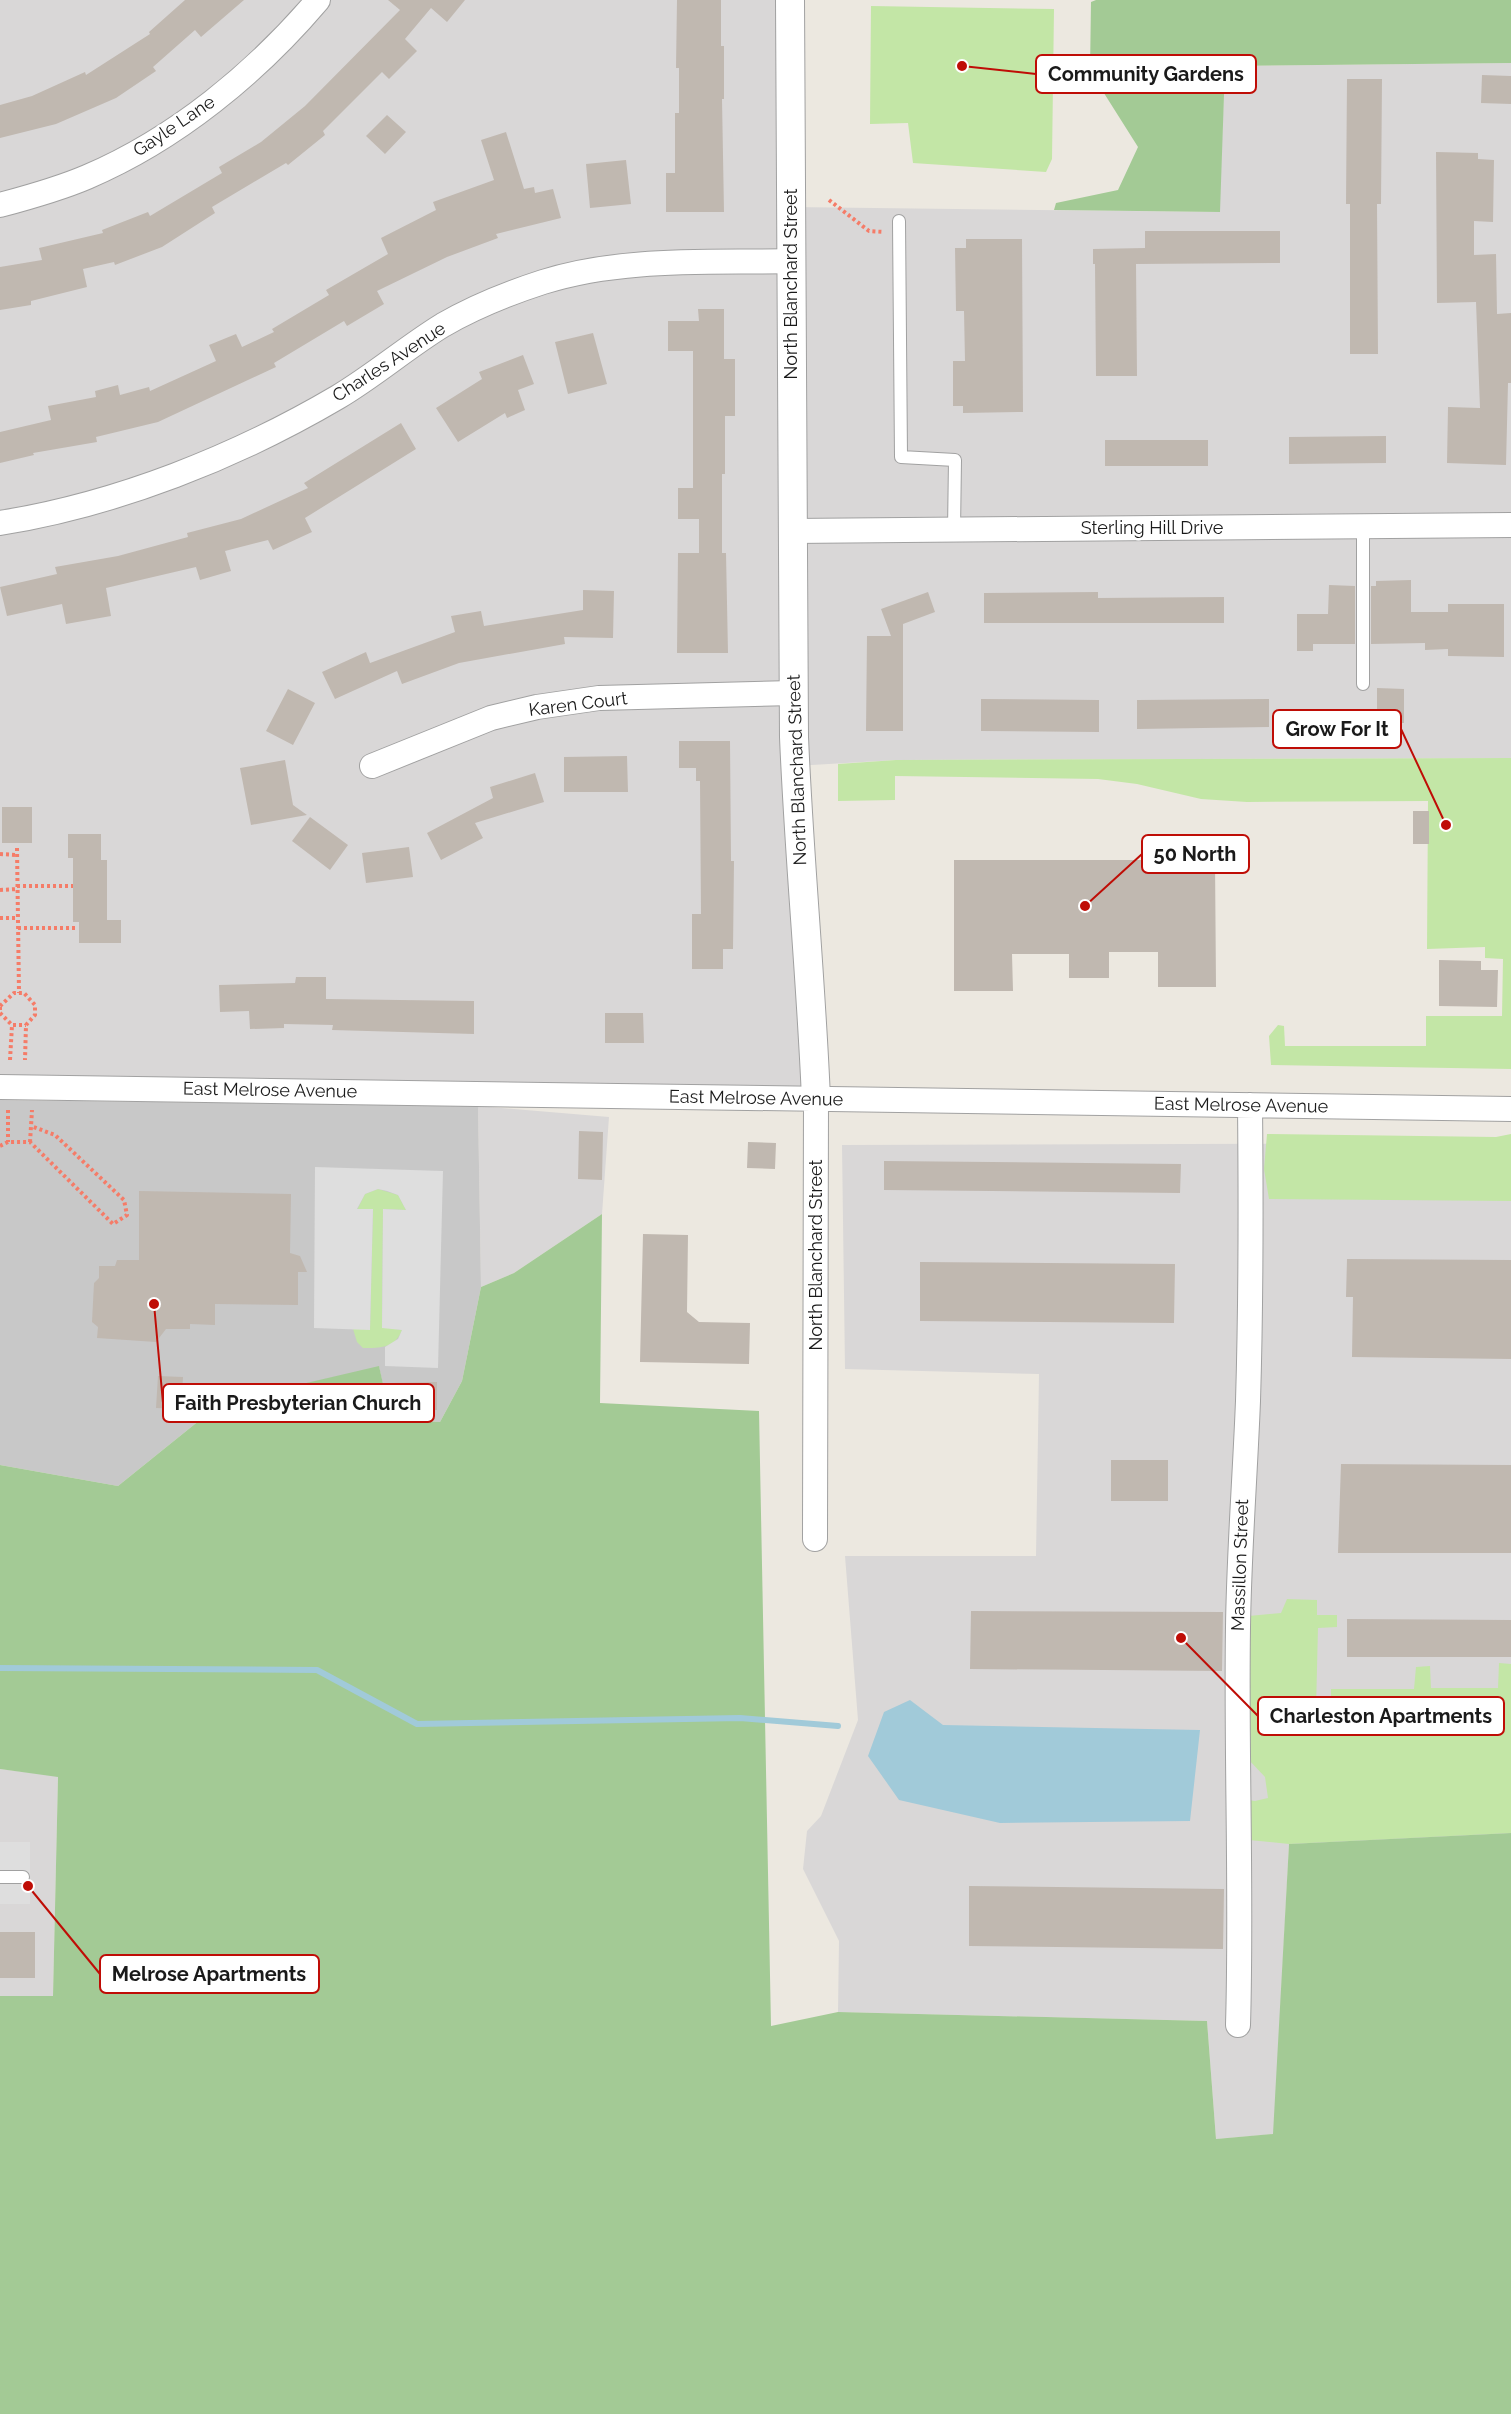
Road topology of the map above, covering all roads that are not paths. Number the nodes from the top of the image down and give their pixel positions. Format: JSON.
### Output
{"nodes":[{"id":1,"x":318,"y":0,"type":"edge"},
{"id":2,"x":790,"y":0,"type":"edge"},
{"id":3,"x":0,"y":205,"type":"edge"},
{"id":4,"x":898,"y":227,"type":"road end"},
{"id":5,"x":791,"y":261,"type":"junction"},
{"id":6,"x":0,"y":522,"type":"edge"},
{"id":7,"x":1511,"y":525,"type":"edge"},
{"id":8,"x":1364,"y":527,"type":"junction"},
{"id":9,"x":954,"y":530,"type":"junction"},
{"id":10,"x":792,"y":531,"type":"junction"},
{"id":11,"x":1364,"y":684,"type":"dead end"},
{"id":12,"x":793,"y":693,"type":"junction"},
{"id":13,"x":372,"y":766,"type":"dead end"},
{"id":14,"x":0,"y":1087,"type":"edge"},
{"id":15,"x":816,"y":1099,"type":"junction"},
{"id":16,"x":1250,"y":1105,"type":"junction"},
{"id":17,"x":1511,"y":1109,"type":"edge"},
{"id":18,"x":815,"y":1539,"type":"dead end"},
{"id":19,"x":0,"y":1876,"type":"edge"},
{"id":20,"x":23,"y":1876,"type":"dead end"},
{"id":21,"x":1238,"y":2025,"type":"dead end"}],
"edges":[{"from":1,"to":3,"type":"street","name":"Gayle Lane"},
{"from":2,"to":5,"type":"street","name":"North Blanchard Street"},
{"from":4,"to":9,"type":"lane"},
{"from":5,"to":6,"type":"street","name":"Charles Avenue"},
{"from":5,"to":10,"type":"street","name":"North Blanchard Street"},
{"from":7,"to":8,"type":"street","name":"Sterling Hill Drive"},
{"from":8,"to":9,"type":"street","name":"Sterling Hill Drive"},
{"from":8,"to":11,"type":"lane"},
{"from":9,"to":10,"type":"street","name":"Sterling Hill Drive"},
{"from":10,"to":12,"type":"street","name":"North Blanchard Street"},
{"from":12,"to":13,"type":"street","name":"Karen Court"},
{"from":12,"to":15,"type":"street","name":"North Blanchard Street"},
{"from":14,"to":15,"type":"street","name":"East Melrose Avenue"},
{"from":15,"to":16,"type":"street","name":"East Melrose Avenue"},
{"from":15,"to":18,"type":"street","name":"North Blanchard Street"},
{"from":16,"to":17,"type":"street","name":"East Melrose Avenue"},
{"from":16,"to":21,"type":"street","name":"Massillon Street"},
{"from":19,"to":20,"type":"lane"}]}
